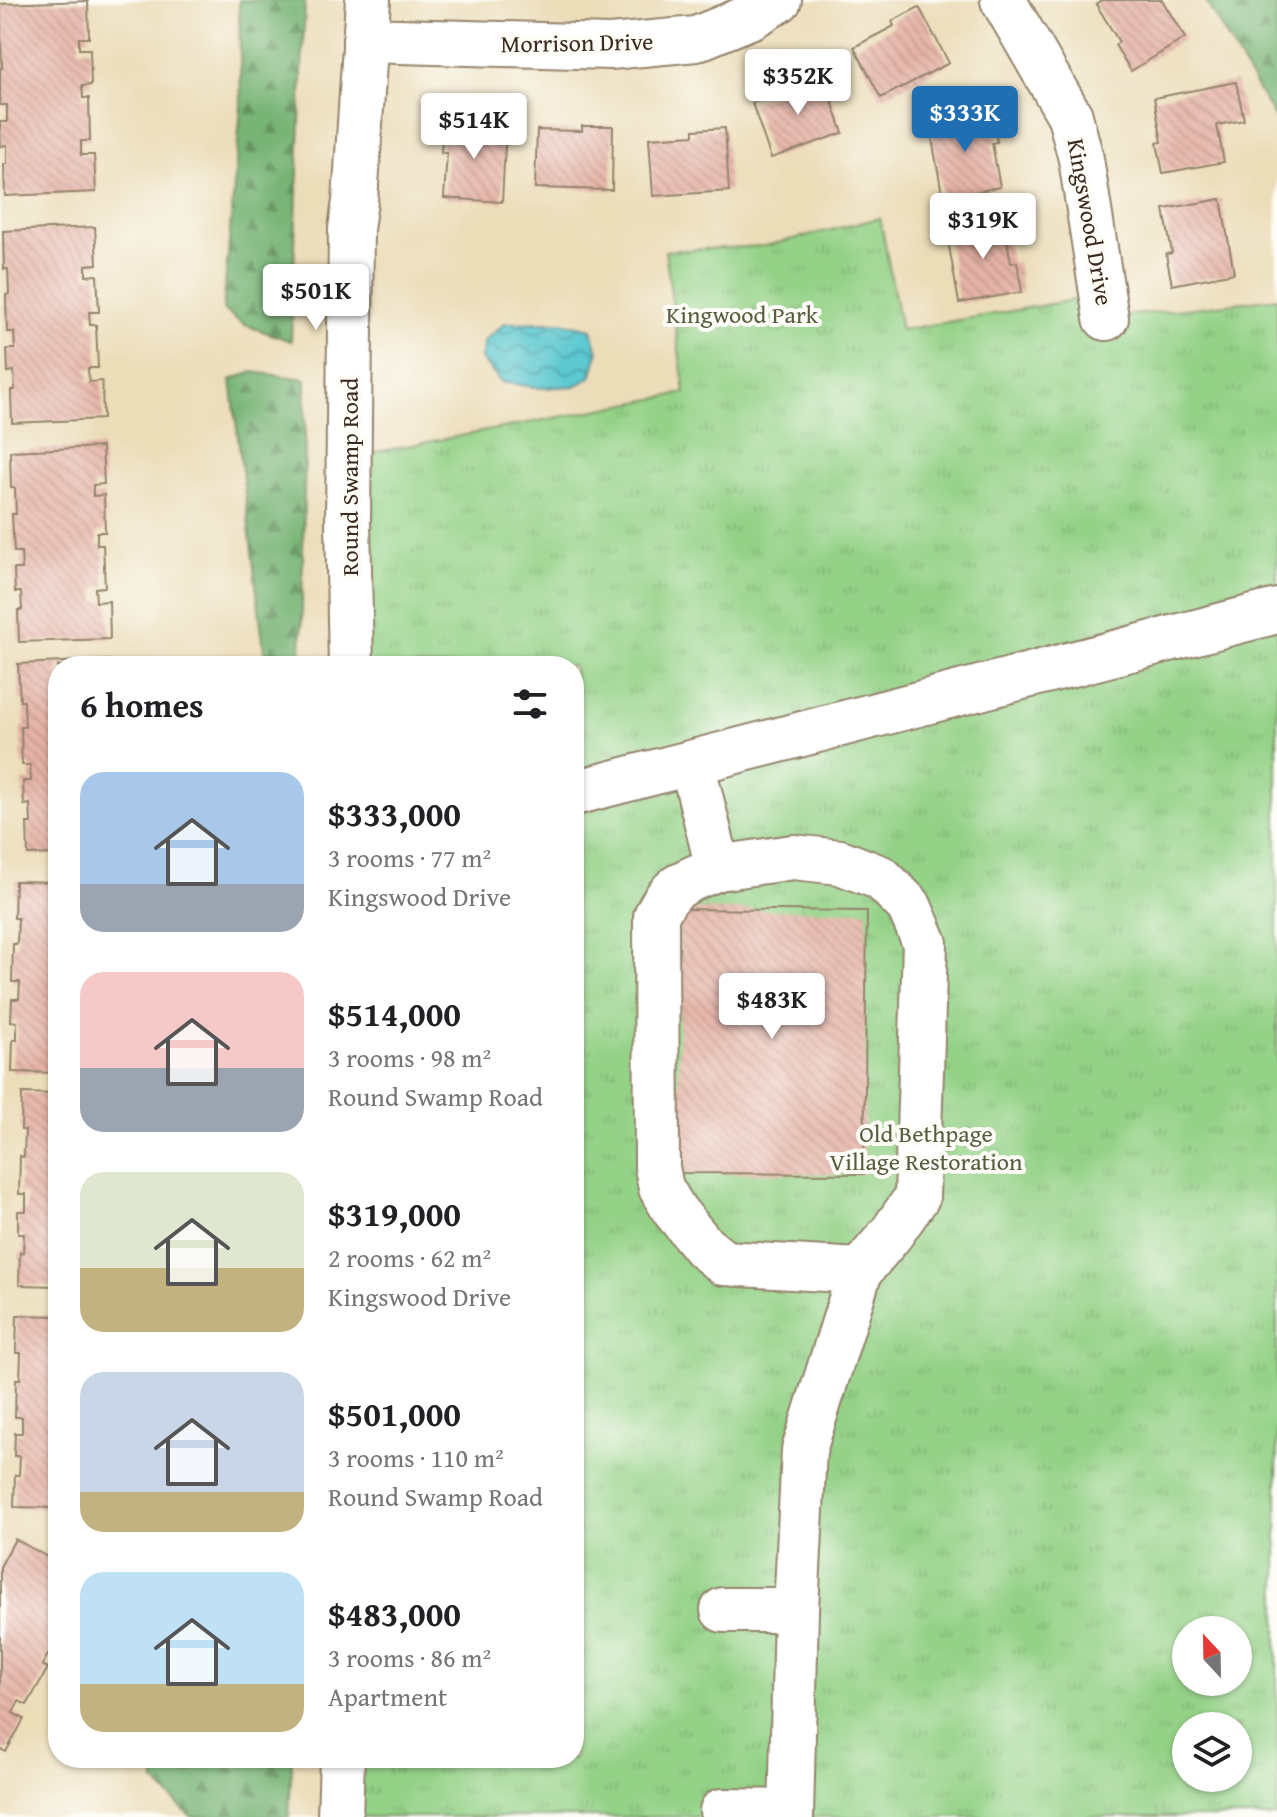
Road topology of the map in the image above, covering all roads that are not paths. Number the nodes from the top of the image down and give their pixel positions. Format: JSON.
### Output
{"nodes":[{"id":1,"x":779,"y":0,"type":"edge"},
{"id":2,"x":1003,"y":0,"type":"edge"},
{"id":3,"x":366,"y":20,"type":"edge"},
{"id":4,"x":1106,"y":318,"type":"dead end"},
{"id":5,"x":1277,"y":611,"type":"edge"},
{"id":6,"x":351,"y":656,"type":"edge"},
{"id":7,"x":692,"y":763,"type":"junction"},
{"id":8,"x":584,"y":790,"type":"edge"},
{"id":9,"x":718,"y":868,"type":"junction"},
{"id":10,"x":860,"y":1271,"type":"junction"},
{"id":11,"x":723,"y":1610,"type":"dead end"},
{"id":12,"x":796,"y":1610,"type":"junction"},
{"id":13,"x":342,"y":1768,"type":"edge"},
{"id":14,"x":722,"y":1811,"type":"dead end"},
{"id":15,"x":791,"y":1814,"type":"edge"},
{"id":16,"x":340,"y":1817,"type":"edge"}],
"edges":[{"from":1,"to":3,"type":"street","name":"Morrison Drive"},
{"from":2,"to":4,"type":"street","name":"Kingswood Drive"},
{"from":3,"to":6,"type":"street","name":"Round Swamp Road"},
{"from":5,"to":7,"type":"street"},
{"from":7,"to":8,"type":"street"},
{"from":7,"to":9,"type":"street"},
{"from":9,"to":10,"type":"street"},
{"from":9,"to":10,"type":"street"},
{"from":10,"to":12,"type":"street"},
{"from":11,"to":12,"type":"street"},
{"from":12,"to":15,"type":"street"},
{"from":13,"to":16,"type":"street"},
{"from":14,"to":15,"type":"street"}]}
